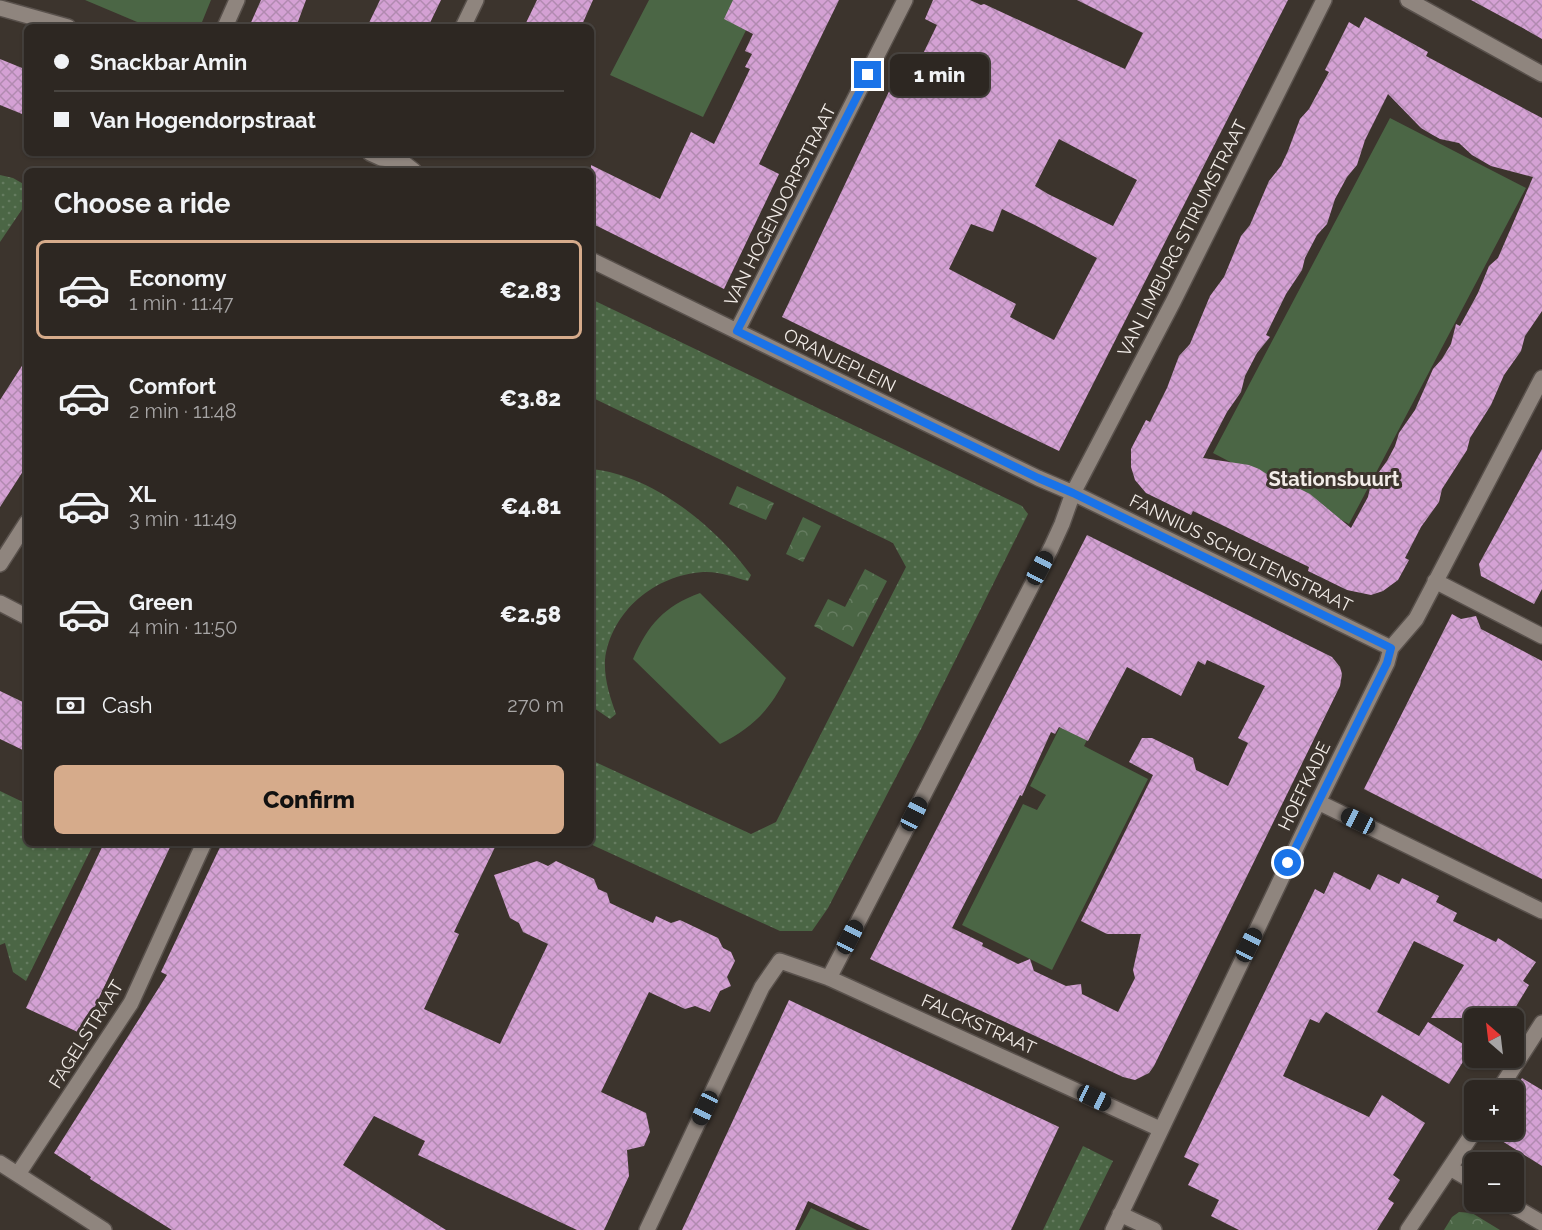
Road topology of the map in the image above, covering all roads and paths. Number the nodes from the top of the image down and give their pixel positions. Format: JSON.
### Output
{"nodes":[{"id":1,"x":237,"y":0,"type":"edge"},
{"id":2,"x":476,"y":0,"type":"edge"},
{"id":3,"x":904,"y":0,"type":"edge"},
{"id":4,"x":1324,"y":0,"type":"edge"},
{"id":5,"x":1408,"y":0,"type":"edge"},
{"id":6,"x":0,"y":8,"type":"edge"},
{"id":7,"x":57,"y":24,"type":"edge"},
{"id":8,"x":226,"y":24,"type":"edge"},
{"id":9,"x":464,"y":24,"type":"edge"},
{"id":10,"x":1542,"y":74,"type":"edge"},
{"id":11,"x":376,"y":156,"type":"edge"},
{"id":12,"x":402,"y":156,"type":"edge"},
{"id":13,"x":412,"y":168,"type":"edge"},
{"id":14,"x":594,"y":261,"type":"edge"},
{"id":15,"x":737,"y":331,"type":"junction"},
{"id":16,"x":1542,"y":378,"type":"edge"},
{"id":17,"x":1536,"y":404,"type":"edge"},
{"id":18,"x":1073,"y":493,"type":"junction"},
{"id":19,"x":24,"y":527,"type":"edge"},
{"id":20,"x":0,"y":564,"type":"edge"},
{"id":21,"x":1435,"y":581,"type":"junction"},
{"id":22,"x":0,"y":603,"type":"edge"},
{"id":23,"x":24,"y":615,"type":"edge"},
{"id":24,"x":1542,"y":636,"type":"edge"},
{"id":25,"x":1391,"y":648,"type":"junction"},
{"id":26,"x":1318,"y":802,"type":"junction"},
{"id":27,"x":203,"y":846,"type":"edge"},
{"id":28,"x":1542,"y":911,"type":"edge"},
{"id":29,"x":829,"y":978,"type":"junction"},
{"id":30,"x":1542,"y":1023,"type":"edge"},
{"id":31,"x":1505,"y":1080,"type":"edge"},
{"id":32,"x":1160,"y":1129,"type":"junction"},
{"id":33,"x":1468,"y":1140,"type":"edge"},
{"id":34,"x":0,"y":1163,"type":"edge"},
{"id":35,"x":1450,"y":1168,"type":"junction"},
{"id":36,"x":18,"y":1174,"type":"junction"},
{"id":37,"x":1464,"y":1176,"type":"edge"},
{"id":38,"x":1523,"y":1212,"type":"edge"},
{"id":39,"x":1120,"y":1214,"type":"junction"},
{"id":40,"x":1542,"y":1223,"type":"edge"},
{"id":41,"x":104,"y":1230,"type":"edge"},
{"id":42,"x":647,"y":1230,"type":"edge"},
{"id":43,"x":1113,"y":1230,"type":"edge"},
{"id":44,"x":1154,"y":1230,"type":"edge"},
{"id":45,"x":1408,"y":1230,"type":"edge"}],
"edges":[{"from":1,"to":8,"type":"street"},
{"from":2,"to":9,"type":"street"},
{"from":3,"to":15,"type":"street","name":"VAN HOGENDORPSTRAAT"},
{"from":4,"to":18,"type":"street","name":"VAN LIMBURG STIRUMSTRAAT"},
{"from":5,"to":10,"type":"street"},
{"from":6,"to":7,"type":"street"},
{"from":11,"to":12,"type":"street"},
{"from":12,"to":13,"type":"street"},
{"from":14,"to":15,"type":"street","name":"ORANJEPLEIN"},
{"from":15,"to":18,"type":"street","name":"ORANJEPLEIN"},
{"from":16,"to":17,"type":"street","name":"HOEFKADE"},
{"from":17,"to":21,"type":"street","name":"HOEFKADE"},
{"from":18,"to":25,"type":"street","name":"FANNIUS SCHOLTENSTRAAT"},
{"from":18,"to":29,"type":"street","name":"VAN LIMBURG STIRUMSTRAAT"},
{"from":19,"to":20,"type":"street"},
{"from":21,"to":24,"type":"street"},
{"from":21,"to":25,"type":"street","name":"HOEFKADE"},
{"from":22,"to":23,"type":"street"},
{"from":25,"to":26,"type":"street","name":"HOEFKADE"},
{"from":26,"to":28,"type":"street"},
{"from":26,"to":32,"type":"street","name":"HOEFKADE"},
{"from":27,"to":36,"type":"street","name":"FAGELSTRAAT"},
{"from":29,"to":32,"type":"street","name":"FALCKSTRAAT"},
{"from":29,"to":42,"type":"street","name":"FALCKSTRAAT"},
{"from":30,"to":31,"type":"street"},
{"from":32,"to":39,"type":"street","name":"HOEFKADE"},
{"from":33,"to":35,"type":"street"},
{"from":34,"to":36,"type":"street"},
{"from":35,"to":37,"type":"street"},
{"from":35,"to":45,"type":"street"},
{"from":36,"to":41,"type":"street"},
{"from":38,"to":40,"type":"street"},
{"from":39,"to":43,"type":"street","name":"HOEFKADE"},
{"from":39,"to":44,"type":"street"}]}
